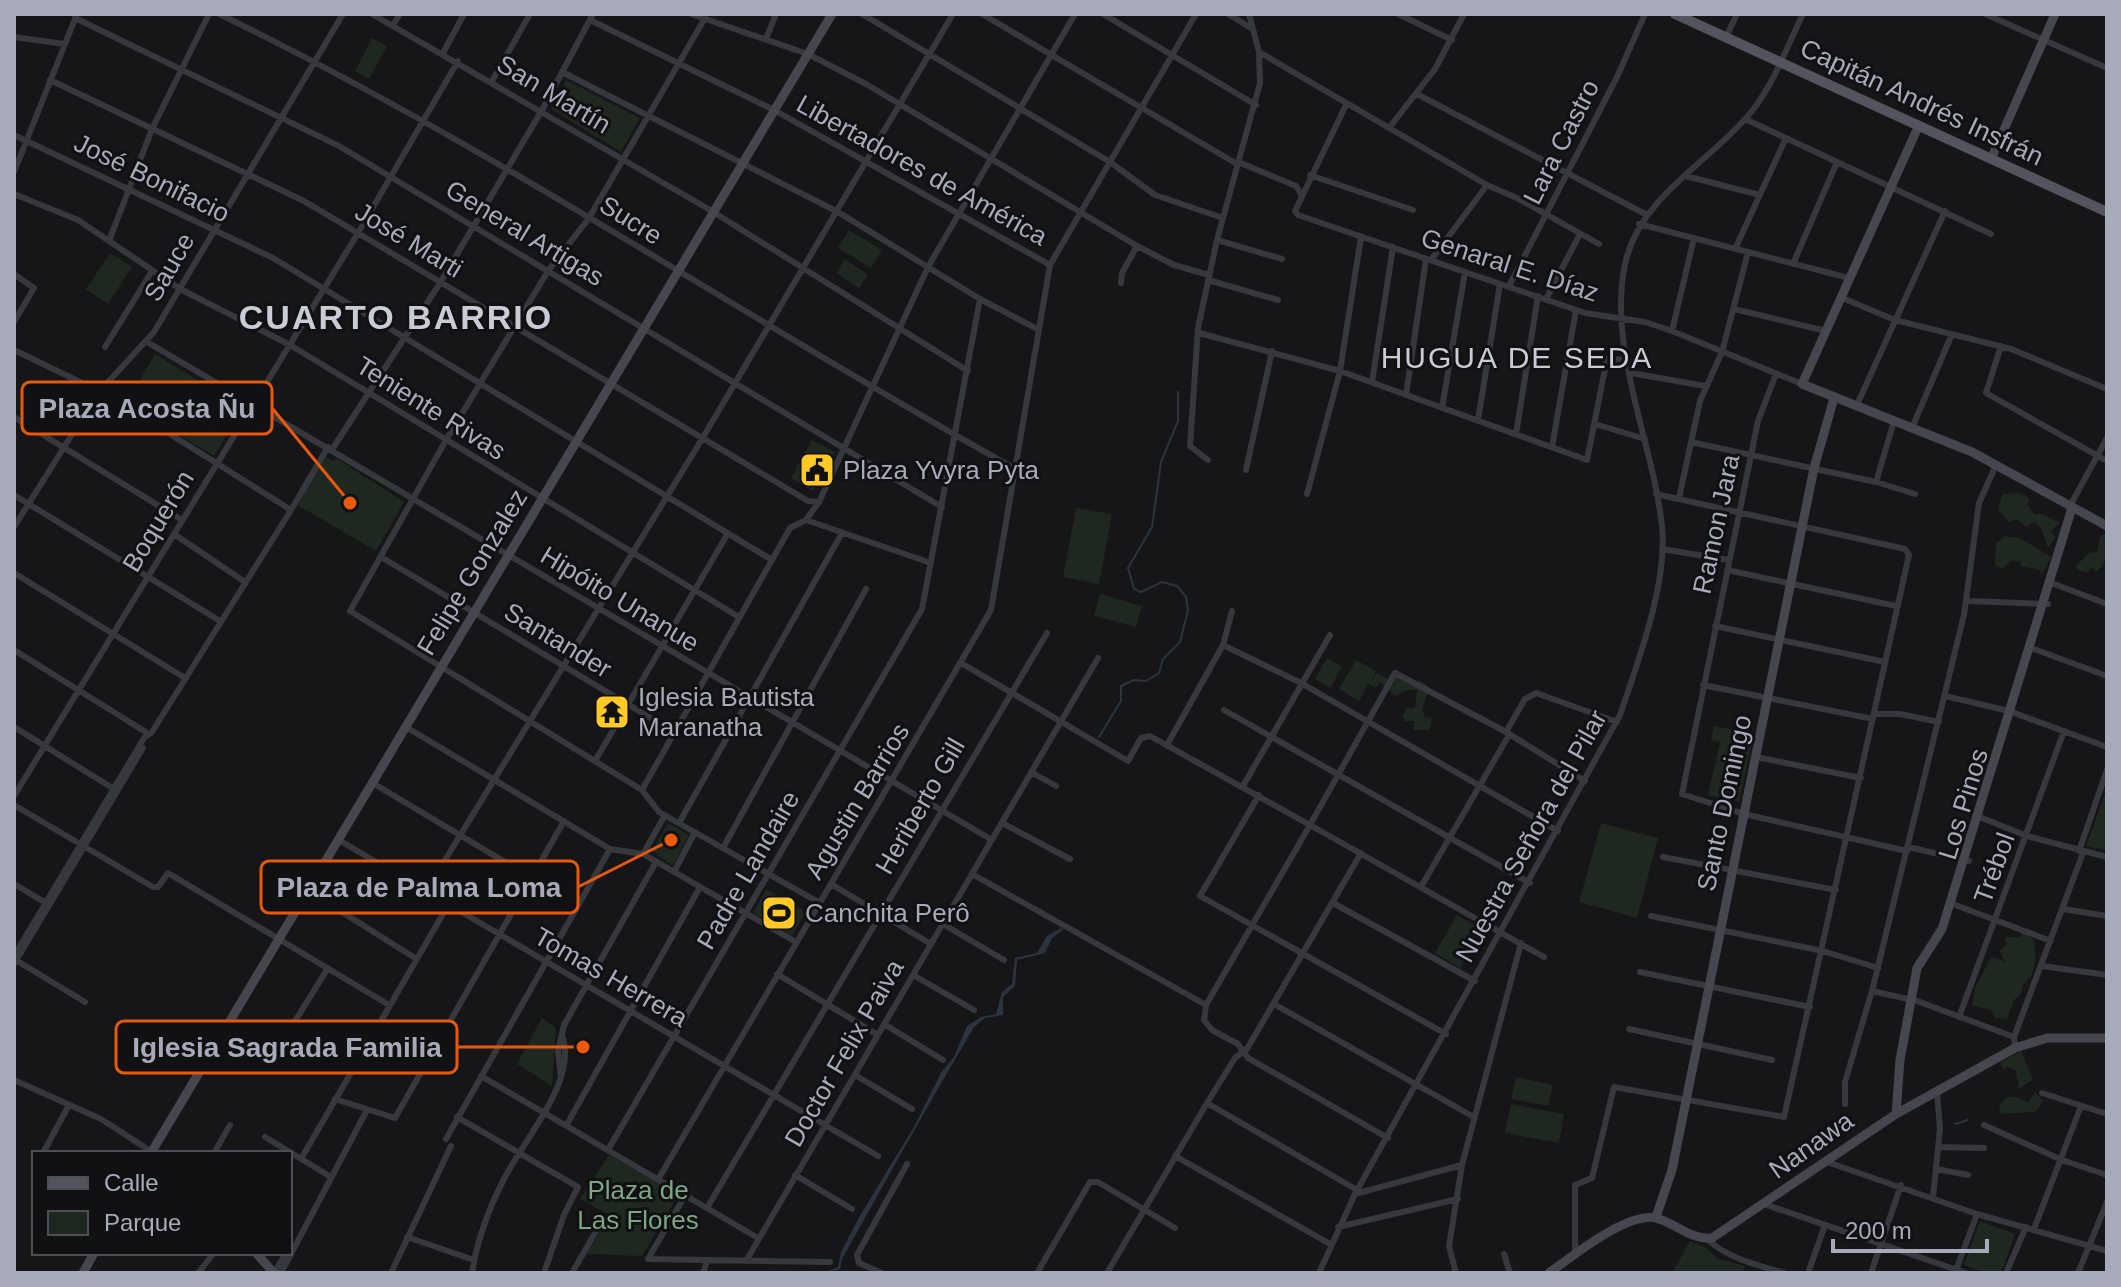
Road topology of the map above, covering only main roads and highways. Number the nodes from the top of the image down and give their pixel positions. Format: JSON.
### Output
{"nodes":[{"id":1,"x":1675,"y":14,"type":"edge"},
{"id":2,"x":2107,"y":212,"type":"edge"}],
"edges":[{"from":1,"to":2,"type":"main road","name":"Capitán Andrés Insfrán"}]}
